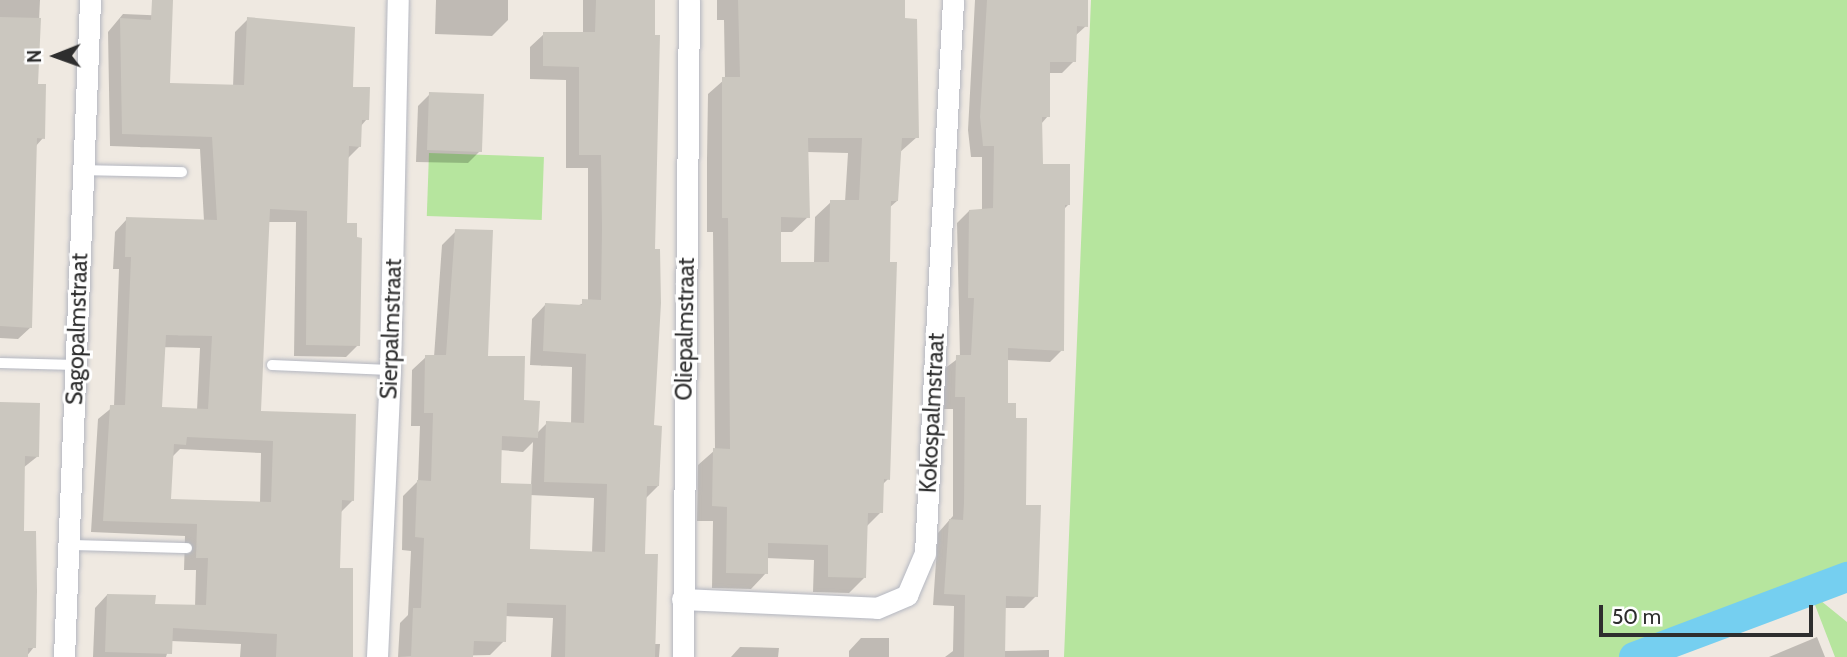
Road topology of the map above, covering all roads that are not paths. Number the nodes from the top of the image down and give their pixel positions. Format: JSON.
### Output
{"nodes":[{"id":1,"x":90,"y":0,"type":"edge"},
{"id":2,"x":398,"y":0,"type":"edge"},
{"id":3,"x":689,"y":0,"type":"edge"},
{"id":4,"x":953,"y":0,"type":"edge"},
{"id":5,"x":83,"y":170,"type":"junction"},
{"id":6,"x":182,"y":172,"type":"dead end"},
{"id":7,"x":0,"y":363,"type":"edge"},
{"id":8,"x":76,"y":365,"type":"junction"},
{"id":9,"x":272,"y":365,"type":"dead end"},
{"id":10,"x":390,"y":370,"type":"junction"},
{"id":11,"x":69,"y":545,"type":"junction"},
{"id":12,"x":187,"y":548,"type":"dead end"},
{"id":13,"x":682,"y":599,"type":"junction"},
{"id":14,"x":64,"y":657,"type":"edge"},
{"id":15,"x":377,"y":657,"type":"edge"},
{"id":16,"x":683,"y":657,"type":"edge"}],
"edges":[{"from":1,"to":5,"type":"street","name":"Sagopalmstraat"},
{"from":2,"to":10,"type":"street","name":"Sierpalmstraat"},
{"from":3,"to":13,"type":"street","name":"Oliepalmstraat"},
{"from":4,"to":13,"type":"street","name":"Kokospalmstraat"},
{"from":5,"to":6,"type":"lane"},
{"from":5,"to":8,"type":"street","name":"Sagopalmstraat"},
{"from":7,"to":8,"type":"lane"},
{"from":8,"to":11,"type":"street","name":"Sagopalmstraat"},
{"from":9,"to":10,"type":"lane"},
{"from":10,"to":15,"type":"street","name":"Sierpalmstraat"},
{"from":11,"to":12,"type":"lane"},
{"from":11,"to":14,"type":"street","name":"Sagopalmstraat"},
{"from":13,"to":16,"type":"street","name":"Oliepalmstraat"}]}
